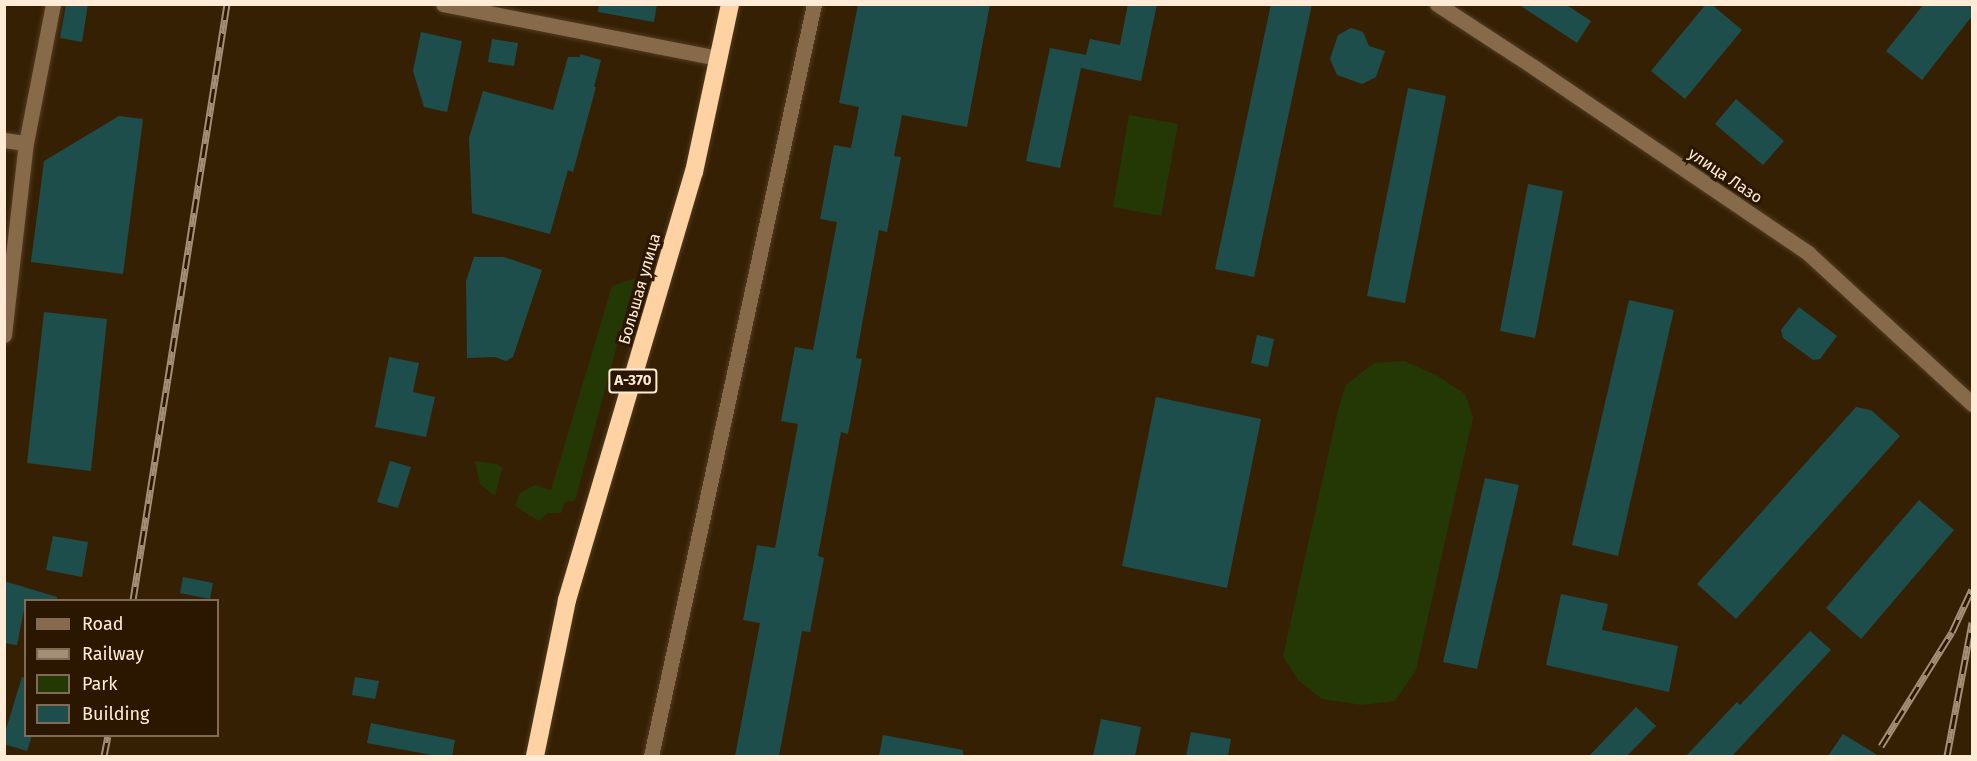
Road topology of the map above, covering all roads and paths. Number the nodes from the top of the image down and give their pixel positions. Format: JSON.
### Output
{"nodes":[{"id":1,"x":53,"y":4,"type":"edge"},
{"id":2,"x":443,"y":4,"type":"edge"},
{"id":3,"x":730,"y":4,"type":"edge"},
{"id":4,"x":814,"y":4,"type":"edge"},
{"id":5,"x":1437,"y":4,"type":"edge"},
{"id":6,"x":719,"y":58,"type":"junction"},
{"id":7,"x":4,"y":140,"type":"edge"},
{"id":8,"x":26,"y":143,"type":"junction"},
{"id":9,"x":4,"y":335,"type":"edge"},
{"id":10,"x":1972,"y":404,"type":"edge"},
{"id":11,"x":535,"y":756,"type":"edge"},
{"id":12,"x":651,"y":756,"type":"edge"}],
"edges":[{"from":1,"to":8,"type":"street"},
{"from":2,"to":6,"type":"street"},
{"from":3,"to":6,"type":"highway","name":"Большая улица","number":"А-370"},
{"from":4,"to":12,"type":"street"},
{"from":5,"to":10,"type":"street","name":"улица Лазо"},
{"from":6,"to":11,"type":"highway","name":"Большая улица","number":"А-370"},
{"from":7,"to":8,"type":"street"},
{"from":8,"to":9,"type":"street"}]}
